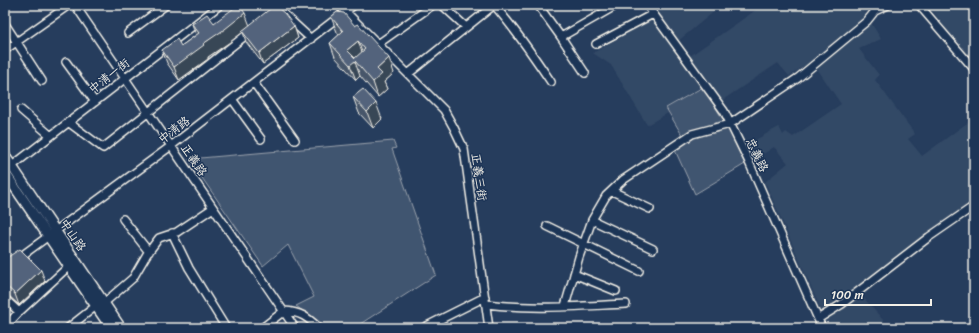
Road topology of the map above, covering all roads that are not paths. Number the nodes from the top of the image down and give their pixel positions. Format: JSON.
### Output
{"nodes":[{"id":1,"x":69,"y":5,"type":"edge"},
{"id":2,"x":166,"y":5,"type":"edge"},
{"id":3,"x":339,"y":5,"type":"edge"},
{"id":4,"x":354,"y":5,"type":"edge"},
{"id":5,"x":433,"y":5,"type":"edge"},
{"id":6,"x":442,"y":5,"type":"edge"},
{"id":7,"x":494,"y":5,"type":"edge"},
{"id":8,"x":538,"y":5,"type":"edge"},
{"id":9,"x":617,"y":5,"type":"edge"},
{"id":10,"x":647,"y":5,"type":"edge"},
{"id":11,"x":888,"y":5,"type":"edge"},
{"id":12,"x":919,"y":5,"type":"edge"},
{"id":13,"x":219,"y":6,"type":"edge"},
{"id":14,"x":79,"y":7,"type":"edge"},
{"id":15,"x":276,"y":7,"type":"edge"},
{"id":16,"x":875,"y":8,"type":"edge"},
{"id":17,"x":346,"y":12,"type":"junction"},
{"id":18,"x":653,"y":14,"type":"junction"},
{"id":19,"x":273,"y":15,"type":"edge"},
{"id":20,"x":5,"y":24,"type":"edge"},
{"id":21,"x":466,"y":27,"type":"junction"},
{"id":22,"x":254,"y":29,"type":"edge"},
{"id":23,"x":128,"y":32,"type":"dead end"},
{"id":24,"x":561,"y":37,"type":"junction"},
{"id":25,"x":310,"y":39,"type":"junction"},
{"id":26,"x":17,"y":41,"type":"junction"},
{"id":27,"x":378,"y":44,"type":"junction"},
{"id":28,"x":596,"y":44,"type":"dead end"},
{"id":29,"x":5,"y":50,"type":"edge"},
{"id":30,"x":66,"y":62,"type":"dead end"},
{"id":31,"x":974,"y":69,"type":"edge"},
{"id":32,"x":585,"y":73,"type":"dead end"},
{"id":33,"x":408,"y":74,"type":"junction"},
{"id":34,"x":125,"y":78,"type":"junction"},
{"id":35,"x":42,"y":81,"type":"dead end"},
{"id":36,"x":551,"y":82,"type":"dead end"},
{"id":37,"x":254,"y":83,"type":"junction"},
{"id":38,"x":232,"y":99,"type":"junction"},
{"id":39,"x":95,"y":102,"type":"junction"},
{"id":40,"x":21,"y":110,"type":"dead end"},
{"id":41,"x":148,"y":112,"type":"junction"},
{"id":42,"x":68,"y":122,"type":"junction"},
{"id":43,"x":730,"y":124,"type":"junction"},
{"id":44,"x":51,"y":136,"type":"junction"},
{"id":45,"x":261,"y":139,"type":"dead end"},
{"id":46,"x":295,"y":140,"type":"dead end"},
{"id":47,"x":171,"y":146,"type":"junction"},
{"id":48,"x":5,"y":156,"type":"edge"},
{"id":49,"x":12,"y":166,"type":"junction"},
{"id":50,"x":6,"y":176,"type":"edge"},
{"id":51,"x":612,"y":191,"type":"junction"},
{"id":52,"x":974,"y":206,"type":"edge"},
{"id":53,"x":213,"y":208,"type":"junction"},
{"id":54,"x":650,"y":209,"type":"dead end"},
{"id":55,"x":123,"y":220,"type":"dead end"},
{"id":56,"x":592,"y":220,"type":"junction"},
{"id":57,"x":547,"y":226,"type":"dead end"},
{"id":58,"x":172,"y":233,"type":"junction"},
{"id":59,"x":52,"y":234,"type":"junction"},
{"id":60,"x":584,"y":244,"type":"junction"},
{"id":61,"x":653,"y":250,"type":"dead end"},
{"id":62,"x":149,"y":252,"type":"junction"},
{"id":63,"x":69,"y":266,"type":"junction"},
{"id":64,"x":5,"y":268,"type":"edge"},
{"id":65,"x":639,"y":271,"type":"dead end"},
{"id":66,"x":574,"y":274,"type":"junction"},
{"id":67,"x":616,"y":291,"type":"dead end"},
{"id":68,"x":5,"y":299,"type":"edge"},
{"id":69,"x":485,"y":301,"type":"junction"},
{"id":70,"x":626,"y":304,"type":"dead end"},
{"id":71,"x":100,"y":305,"type":"junction"},
{"id":72,"x":565,"y":306,"type":"junction"},
{"id":73,"x":284,"y":311,"type":"junction"},
{"id":74,"x":19,"y":312,"type":"junction"},
{"id":75,"x":818,"y":319,"type":"junction"},
{"id":76,"x":5,"y":327,"type":"edge"},
{"id":77,"x":68,"y":328,"type":"edge"},
{"id":78,"x":112,"y":328,"type":"edge"},
{"id":79,"x":121,"y":328,"type":"edge"},
{"id":80,"x":226,"y":328,"type":"edge"},
{"id":81,"x":262,"y":328,"type":"edge"},
{"id":82,"x":295,"y":328,"type":"edge"},
{"id":83,"x":319,"y":328,"type":"edge"},
{"id":84,"x":423,"y":328,"type":"edge"},
{"id":85,"x":488,"y":328,"type":"edge"},
{"id":86,"x":822,"y":328,"type":"edge"}],
"edges":[{"from":1,"to":26,"type":"street"},
{"from":2,"to":23,"type":"street"},
{"from":3,"to":17,"type":"street","name":"正義三街"},
{"from":4,"to":17,"type":"street","name":"中清路"},
{"from":5,"to":27,"type":"street"},
{"from":6,"to":21,"type":"street"},
{"from":7,"to":21,"type":"street"},
{"from":7,"to":36,"type":"street"},
{"from":8,"to":24,"type":"street"},
{"from":9,"to":24,"type":"street"},
{"from":10,"to":18,"type":"street","name":"忠義路"},
{"from":11,"to":16,"type":"street"},
{"from":12,"to":31,"type":"street"},
{"from":13,"to":34,"type":"street","name":"中清一街"},
{"from":14,"to":34,"type":"street","name":"正義路"},
{"from":15,"to":19,"type":"street"},
{"from":15,"to":25,"type":"street"},
{"from":16,"to":43,"type":"street"},
{"from":17,"to":25,"type":"street","name":"中清路"},
{"from":17,"to":27,"type":"street","name":"正義三街"},
{"from":18,"to":28,"type":"street"},
{"from":18,"to":43,"type":"street","name":"忠義路"},
{"from":20,"to":26,"type":"street"},
{"from":21,"to":33,"type":"street"},
{"from":22,"to":41,"type":"street"},
{"from":24,"to":32,"type":"street"},
{"from":25,"to":37,"type":"street","name":"中清路"},
{"from":26,"to":29,"type":"street"},
{"from":26,"to":35,"type":"street"},
{"from":27,"to":33,"type":"street","name":"正義三街"},
{"from":30,"to":39,"type":"street"},
{"from":33,"to":69,"type":"street","name":"正義三街"},
{"from":34,"to":39,"type":"street","name":"中清一街"},
{"from":34,"to":41,"type":"street","name":"正義路"},
{"from":37,"to":38,"type":"street","name":"中清路"},
{"from":37,"to":46,"type":"street"},
{"from":38,"to":45,"type":"street"},
{"from":38,"to":47,"type":"street","name":"中清路"},
{"from":39,"to":42,"type":"street","name":"中清一街"},
{"from":40,"to":44,"type":"street"},
{"from":41,"to":42,"type":"street"},
{"from":41,"to":47,"type":"street","name":"正義路"},
{"from":42,"to":44,"type":"street","name":"中清一街"},
{"from":43,"to":51,"type":"street"},
{"from":43,"to":75,"type":"street","name":"忠義路"},
{"from":44,"to":49,"type":"street","name":"中清一街"},
{"from":47,"to":53,"type":"street","name":"正義路"},
{"from":47,"to":59,"type":"street","name":"中清路"},
{"from":48,"to":49,"type":"main road","name":"中山路"},
{"from":49,"to":59,"type":"main road","name":"中山路"},
{"from":50,"to":59,"type":"main road","name":"中山路"},
{"from":51,"to":54,"type":"street"},
{"from":51,"to":56,"type":"street"},
{"from":52,"to":75,"type":"street"},
{"from":53,"to":58,"type":"street"},
{"from":53,"to":73,"type":"street","name":"正義路"},
{"from":55,"to":62,"type":"street"},
{"from":56,"to":60,"type":"street"},
{"from":56,"to":61,"type":"street"},
{"from":57,"to":60,"type":"street"},
{"from":58,"to":62,"type":"street"},
{"from":58,"to":80,"type":"street"},
{"from":59,"to":63,"type":"main road","name":"中山路"},
{"from":59,"to":64,"type":"street","name":"中清路"},
{"from":59,"to":71,"type":"main road","name":"中山路"},
{"from":60,"to":65,"type":"street"},
{"from":60,"to":66,"type":"street"},
{"from":62,"to":71,"type":"street"},
{"from":63,"to":71,"type":"main road","name":"中山路"},
{"from":63,"to":74,"type":"street"},
{"from":66,"to":67,"type":"street"},
{"from":66,"to":72,"type":"street"},
{"from":68,"to":74,"type":"street"},
{"from":69,"to":72,"type":"street"},
{"from":69,"to":84,"type":"street"},
{"from":69,"to":85,"type":"street","name":"正義三街"},
{"from":70,"to":72,"type":"street"},
{"from":71,"to":77,"type":"street"},
{"from":71,"to":78,"type":"main road","name":"中山路"},
{"from":71,"to":79,"type":"main road","name":"中山路"},
{"from":73,"to":81,"type":"street"},
{"from":73,"to":82,"type":"street","name":"正義路"},
{"from":73,"to":83,"type":"street"},
{"from":74,"to":76,"type":"street"},
{"from":75,"to":86,"type":"street","name":"忠義路"}]}
